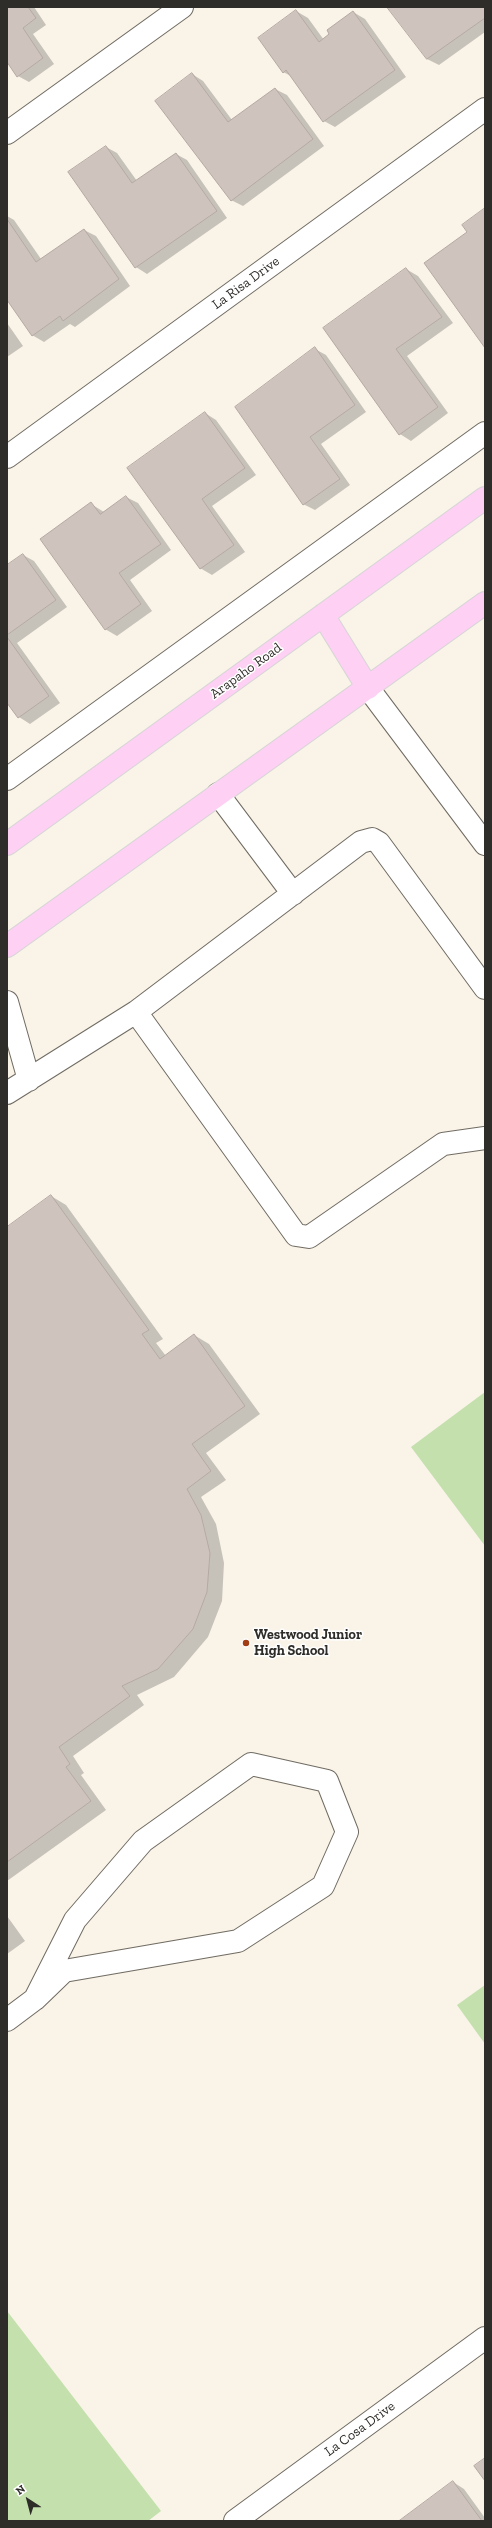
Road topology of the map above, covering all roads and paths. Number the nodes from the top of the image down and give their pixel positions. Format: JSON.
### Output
{"nodes":[{"id":1,"x":182,"y":7,"type":"edge"},
{"id":2,"x":485,"y":109,"type":"edge"},
{"id":3,"x":7,"y":133,"type":"edge"},
{"id":4,"x":485,"y":433,"type":"edge"},
{"id":5,"x":7,"y":457,"type":"edge"},
{"id":6,"x":485,"y":498,"type":"edge"},
{"id":7,"x":485,"y":603,"type":"edge"},
{"id":8,"x":323,"y":615,"type":"junction"},
{"id":9,"x":368,"y":688,"type":"junction"},
{"id":10,"x":7,"y":779,"type":"edge"},
{"id":11,"x":218,"y":794,"type":"junction"},
{"id":12,"x":7,"y":844,"type":"edge"},
{"id":13,"x":485,"y":844,"type":"edge"},
{"id":14,"x":293,"y":894,"type":"junction"},
{"id":15,"x":7,"y":946,"type":"edge"},
{"id":16,"x":485,"y":988,"type":"edge"},
{"id":17,"x":7,"y":1002,"type":"edge"},
{"id":18,"x":136,"y":1012,"type":"junction"},
{"id":19,"x":28,"y":1080,"type":"junction"},
{"id":20,"x":7,"y":1093,"type":"edge"},
{"id":21,"x":485,"y":1138,"type":"edge"},
{"id":22,"x":35,"y":1999,"type":"junction"},
{"id":23,"x":7,"y":2020,"type":"edge"},
{"id":24,"x":485,"y":2338,"type":"edge"},
{"id":25,"x":235,"y":2521,"type":"edge"}],
"edges":[{"from":1,"to":3,"type":"street"},
{"from":2,"to":5,"type":"street","name":"La Risa Drive"},
{"from":4,"to":10,"type":"street"},
{"from":6,"to":8,"type":"main road","name":"Arapaho Road"},
{"from":7,"to":9,"type":"main road"},
{"from":8,"to":9,"type":"main road"},
{"from":8,"to":12,"type":"main road","name":"Arapaho Road"},
{"from":9,"to":11,"type":"main road"},
{"from":9,"to":13,"type":"street"},
{"from":11,"to":14,"type":"street"},
{"from":11,"to":15,"type":"main road"},
{"from":14,"to":16,"type":"street"},
{"from":14,"to":18,"type":"street"},
{"from":17,"to":19,"type":"street"},
{"from":18,"to":19,"type":"street"},
{"from":18,"to":21,"type":"street"},
{"from":19,"to":20,"type":"street"},
{"from":22,"to":22,"type":"street"},
{"from":22,"to":23,"type":"street"},
{"from":24,"to":25,"type":"street","name":"La Cosa Drive"}]}
